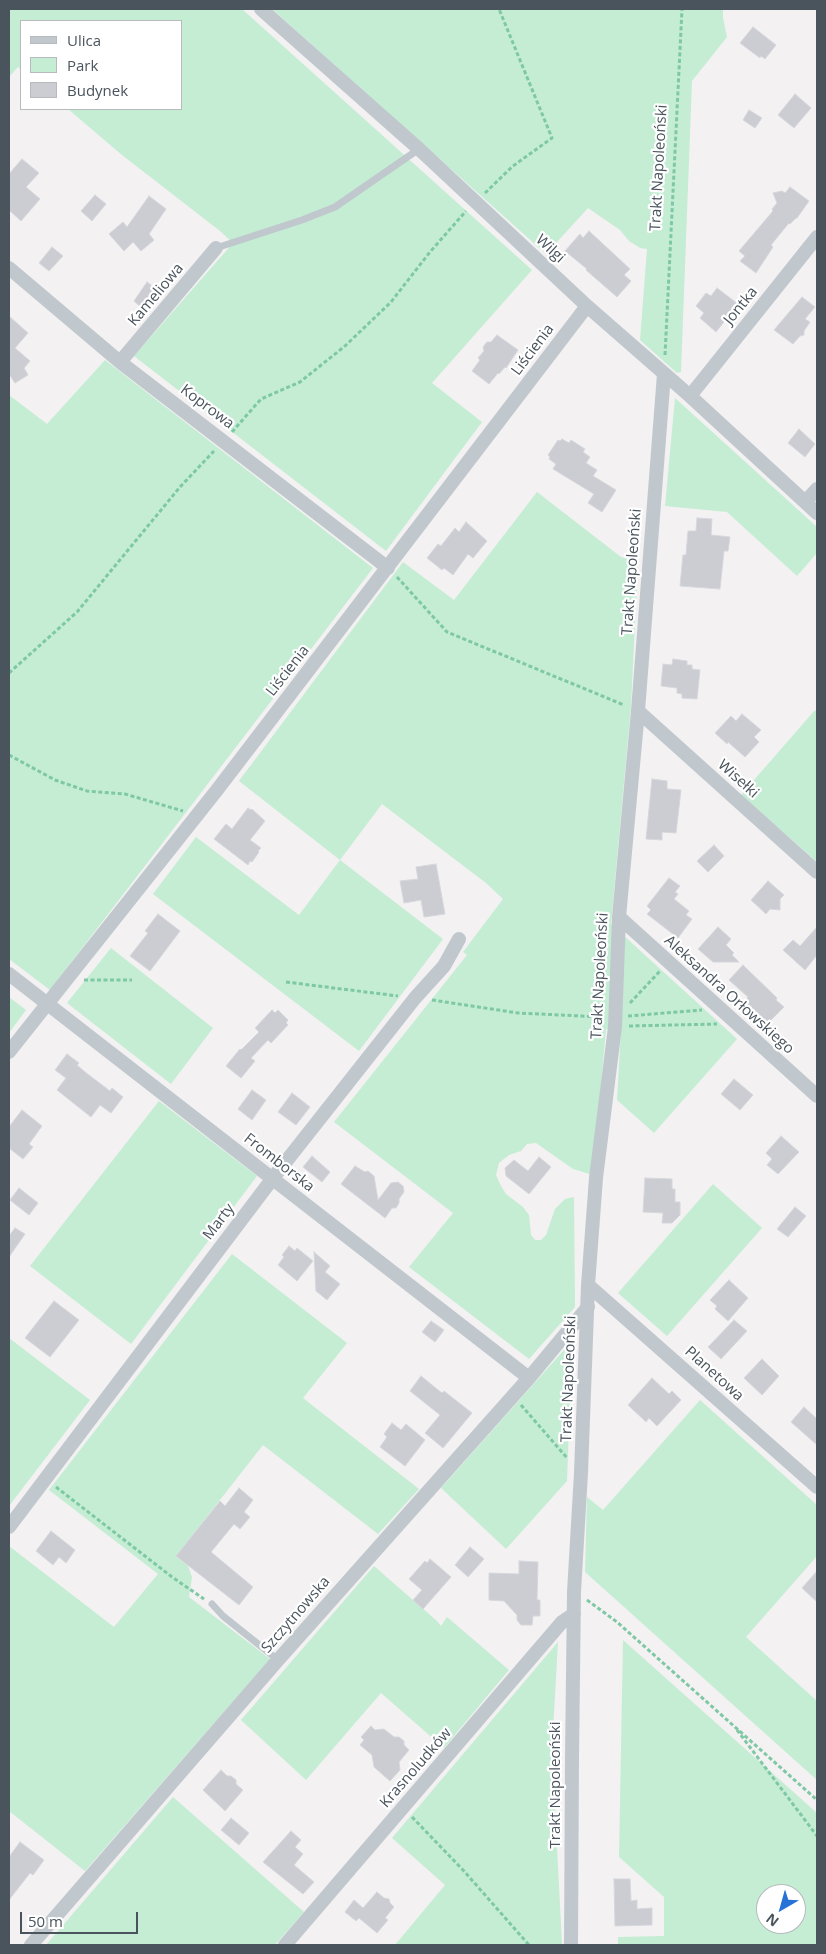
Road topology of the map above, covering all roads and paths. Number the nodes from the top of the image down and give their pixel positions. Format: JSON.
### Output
{"nodes":[{"id":1,"x":261,"y":9,"type":"edge"},
{"id":2,"x":499,"y":9,"type":"edge"},
{"id":3,"x":682,"y":9,"type":"edge"},
{"id":4,"x":419,"y":149,"type":"junction"},
{"id":5,"x":476,"y":202,"type":"junction"},
{"id":6,"x":817,"y":237,"type":"edge"},
{"id":7,"x":216,"y":248,"type":"joint"},
{"id":8,"x":9,"y":268,"type":"edge"},
{"id":9,"x":587,"y":306,"type":"junction"},
{"id":10,"x":120,"y":362,"type":"junction"},
{"id":11,"x":664,"y":374,"type":"junction"},
{"id":12,"x":690,"y":396,"type":"junction"},
{"id":13,"x":224,"y":441,"type":"junction"},
{"id":14,"x":817,"y":489,"type":"edge"},
{"id":15,"x":806,"y":502,"type":"junction"},
{"id":16,"x":817,"y":513,"type":"edge"},
{"id":17,"x":388,"y":568,"type":"junction"},
{"id":18,"x":9,"y":672,"type":"edge"},
{"id":19,"x":638,"y":711,"type":"junction"},
{"id":20,"x":9,"y":755,"type":"edge"},
{"id":21,"x":197,"y":815,"type":"junction"},
{"id":22,"x":817,"y":872,"type":"edge"},
{"id":23,"x":619,"y":917,"type":"junction"},
{"id":24,"x":460,"y":939,"type":"dead end"},
{"id":25,"x":668,"y":962,"type":"junction"},
{"id":26,"x":9,"y":974,"type":"edge"},
{"id":27,"x":66,"y":980,"type":"junction"},
{"id":28,"x":132,"y":980,"type":"dead end"},
{"id":29,"x":286,"y":982,"type":"dead end"},
{"id":30,"x":415,"y":998,"type":"junction"},
{"id":31,"x":47,"y":1004,"type":"junction"},
{"id":32,"x":720,"y":1009,"type":"junction"},
{"id":33,"x":615,"y":1022,"type":"junction"},
{"id":34,"x":735,"y":1023,"type":"junction"},
{"id":35,"x":9,"y":1052,"type":"edge"},
{"id":36,"x":817,"y":1096,"type":"edge"},
{"id":37,"x":273,"y":1178,"type":"junction"},
{"id":38,"x":588,"y":1285,"type":"junction"},
{"id":39,"x":588,"y":1307,"type":"junction"},
{"id":40,"x":528,"y":1378,"type":"junction"},
{"id":41,"x":512,"y":1396,"type":"junction"},
{"id":42,"x":582,"y":1473,"type":"junction"},
{"id":43,"x":46,"y":1479,"type":"junction"},
{"id":44,"x":817,"y":1487,"type":"edge"},
{"id":45,"x":9,"y":1527,"type":"edge"},
{"id":46,"x":574,"y":1592,"type":"junction"},
{"id":47,"x":212,"y":1604,"type":"joint"},
{"id":48,"x":574,"y":1614,"type":"junction"},
{"id":49,"x":278,"y":1660,"type":"junction"},
{"id":50,"x":732,"y":1724,"type":"junction"},
{"id":51,"x":817,"y":1800,"type":"edge"},
{"id":52,"x":403,"y":1808,"type":"junction"},
{"id":53,"x":817,"y":1836,"type":"edge"},
{"id":54,"x":31,"y":1945,"type":"edge"},
{"id":55,"x":286,"y":1945,"type":"edge"},
{"id":56,"x":529,"y":1945,"type":"edge"},
{"id":57,"x":572,"y":1945,"type":"edge"}],
"edges":[{"from":1,"to":4,"type":"street","name":"Wilgi"},
{"from":2,"to":5,"type":"path"},
{"from":3,"to":11,"type":"path","name":"Trakt Napoleoński"},
{"from":4,"to":5,"type":"street","name":"Wilgi"},
{"from":4,"to":7,"type":"lane"},
{"from":5,"to":9,"type":"street","name":"Wilgi"},
{"from":5,"to":13,"type":"path"},
{"from":6,"to":12,"type":"street","name":"Jontka"},
{"from":7,"to":10,"type":"street","name":"Kameliowa"},
{"from":8,"to":10,"type":"street","name":"Koprowa"},
{"from":9,"to":11,"type":"street","name":"Wilgi"},
{"from":9,"to":17,"type":"street","name":"Liścienia"},
{"from":10,"to":13,"type":"street","name":"Koprowa"},
{"from":11,"to":12,"type":"street","name":"Wilgi"},
{"from":11,"to":19,"type":"street","name":"Trakt Napoleoński"},
{"from":12,"to":15,"type":"street","name":"Wilgi"},
{"from":13,"to":17,"type":"street","name":"Koprowa"},
{"from":13,"to":18,"type":"path"},
{"from":14,"to":15,"type":"street"},
{"from":15,"to":16,"type":"street","name":"Wilgi"},
{"from":17,"to":19,"type":"path"},
{"from":17,"to":21,"type":"street","name":"Liścienia"},
{"from":19,"to":22,"type":"street","name":"Wisełki"},
{"from":19,"to":23,"type":"street","name":"Trakt Napoleoński"},
{"from":20,"to":21,"type":"path"},
{"from":21,"to":27,"type":"street","name":"Liścienia"},
{"from":23,"to":25,"type":"street","name":"Aleksandra Orłowskiego"},
{"from":23,"to":33,"type":"street","name":"Trakt Napoleoński"},
{"from":24,"to":30,"type":"street","name":"Marty"},
{"from":25,"to":32,"type":"street","name":"Aleksandra Orłowskiego"},
{"from":25,"to":33,"type":"path"},
{"from":26,"to":31,"type":"street","name":"Fromborska"},
{"from":27,"to":28,"type":"path"},
{"from":27,"to":31,"type":"street","name":"Liścienia"},
{"from":29,"to":30,"type":"path"},
{"from":30,"to":33,"type":"path"},
{"from":30,"to":37,"type":"street","name":"Marty"},
{"from":31,"to":35,"type":"street","name":"Liścienia"},
{"from":31,"to":37,"type":"street","name":"Fromborska"},
{"from":32,"to":33,"type":"path"},
{"from":32,"to":34,"type":"street","name":"Aleksandra Orłowskiego"},
{"from":33,"to":34,"type":"path"},
{"from":33,"to":38,"type":"street","name":"Trakt Napoleoński"},
{"from":34,"to":36,"type":"street","name":"Aleksandra Orłowskiego"},
{"from":37,"to":40,"type":"street","name":"Fromborska"},
{"from":37,"to":43,"type":"street","name":"Marty"},
{"from":38,"to":39,"type":"street","name":"Trakt Napoleoński"},
{"from":38,"to":44,"type":"street","name":"Planetowa"},
{"from":39,"to":40,"type":"street","name":"Szczytnowska"},
{"from":39,"to":42,"type":"street","name":"Trakt Napoleoński"},
{"from":40,"to":41,"type":"street","name":"Szczytnowska"},
{"from":41,"to":42,"type":"path"},
{"from":41,"to":49,"type":"street","name":"Szczytnowska"},
{"from":42,"to":46,"type":"street","name":"Trakt Napoleoński"},
{"from":43,"to":45,"type":"street","name":"Marty"},
{"from":43,"to":47,"type":"path"},
{"from":46,"to":48,"type":"street","name":"Trakt Napoleoński"},
{"from":46,"to":50,"type":"path"},
{"from":47,"to":49,"type":"lane"},
{"from":48,"to":52,"type":"street","name":"Krasnoludków"},
{"from":48,"to":57,"type":"street","name":"Trakt Napoleoński"},
{"from":49,"to":54,"type":"street","name":"Szczytnowska"},
{"from":50,"to":51,"type":"path"},
{"from":50,"to":53,"type":"path"},
{"from":52,"to":55,"type":"street","name":"Krasnoludków"},
{"from":52,"to":56,"type":"path"}]}
